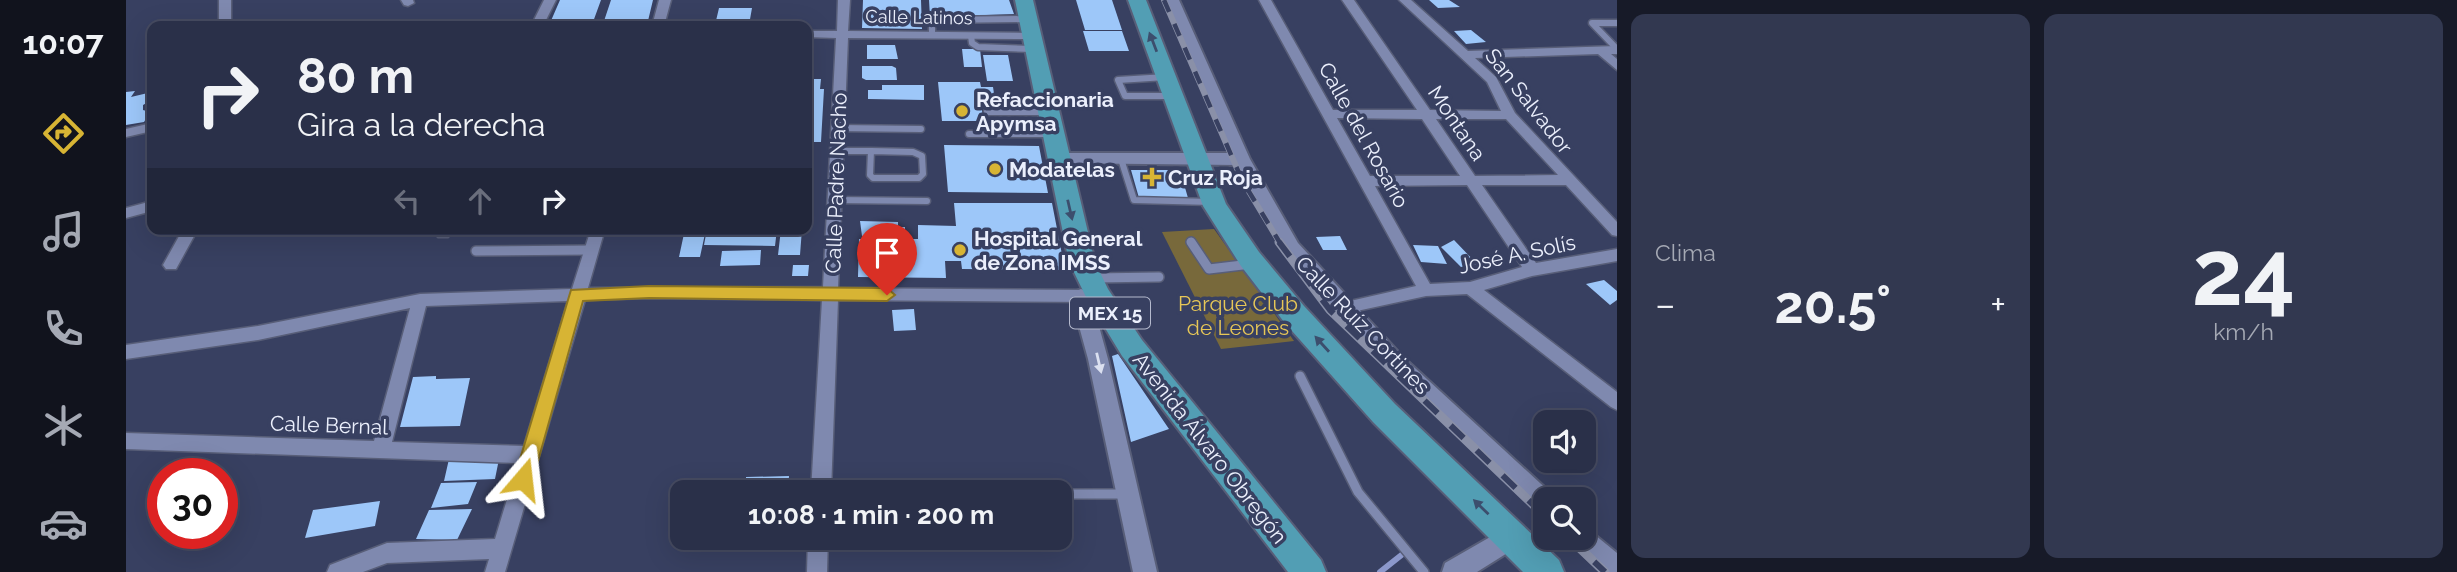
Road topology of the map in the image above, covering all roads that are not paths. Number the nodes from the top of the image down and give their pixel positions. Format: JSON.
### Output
{"nodes":[{"id":1,"x":225,"y":0,"type":"edge"},
{"id":2,"x":550,"y":0,"type":"edge"},
{"id":3,"x":665,"y":0,"type":"edge"},
{"id":4,"x":844,"y":0,"type":"edge"},
{"id":5,"x":1136,"y":0,"type":"edge"},
{"id":6,"x":1172,"y":0,"type":"edge"},
{"id":7,"x":1265,"y":0,"type":"edge"},
{"id":8,"x":1348,"y":0,"type":"edge"},
{"id":9,"x":1405,"y":0,"type":"edge"},
{"id":10,"x":225,"y":21,"type":"edge"},
{"id":11,"x":540,"y":21,"type":"edge"},
{"id":12,"x":659,"y":21,"type":"edge"},
{"id":13,"x":1617,"y":23,"type":"edge"},
{"id":14,"x":1030,"y":26,"type":"edge"},
{"id":15,"x":812,"y":34,"type":"edge"},
{"id":16,"x":842,"y":34,"type":"junction"},
{"id":17,"x":932,"y":35,"type":"junction"},
{"id":18,"x":1617,"y":49,"type":"edge"},
{"id":19,"x":1599,"y":50,"type":"junction"},
{"id":20,"x":1467,"y":55,"type":"junction"},
{"id":21,"x":1617,"y":66,"type":"edge"},
{"id":22,"x":1169,"y":86,"type":"junction"},
{"id":23,"x":987,"y":112,"type":"dead end"},
{"id":24,"x":1327,"y":114,"type":"junction"},
{"id":25,"x":1427,"y":114,"type":"junction"},
{"id":26,"x":1510,"y":115,"type":"junction"},
{"id":27,"x":147,"y":128,"type":"edge"},
{"id":28,"x":838,"y":128,"type":"junction"},
{"id":29,"x":921,"y":129,"type":"dead end"},
{"id":30,"x":126,"y":132,"type":"edge"},
{"id":31,"x":970,"y":134,"type":"dead end"},
{"id":32,"x":1053,"y":135,"type":"junction"},
{"id":33,"x":837,"y":151,"type":"junction"},
{"id":34,"x":871,"y":151,"type":"junction"},
{"id":35,"x":1196,"y":158,"type":"junction"},
{"id":36,"x":1121,"y":159,"type":"junction"},
{"id":37,"x":1242,"y":159,"type":"junction"},
{"id":38,"x":1567,"y":180,"type":"junction"},
{"id":39,"x":1368,"y":181,"type":"junction"},
{"id":40,"x":1471,"y":181,"type":"junction"},
{"id":41,"x":835,"y":200,"type":"junction"},
{"id":42,"x":927,"y":201,"type":"dead end"},
{"id":43,"x":1214,"y":202,"type":"junction"},
{"id":44,"x":147,"y":207,"type":"edge"},
{"id":45,"x":126,"y":213,"type":"edge"},
{"id":46,"x":1617,"y":231,"type":"edge"},
{"id":47,"x":188,"y":235,"type":"edge"},
{"id":48,"x":596,"y":235,"type":"edge"},
{"id":49,"x":1191,"y":242,"type":"dead end"},
{"id":50,"x":591,"y":250,"type":"junction"},
{"id":51,"x":476,"y":251,"type":"dead end"},
{"id":52,"x":1617,"y":255,"type":"edge"},
{"id":53,"x":1254,"y":264,"type":"junction"},
{"id":54,"x":171,"y":265,"type":"dead end"},
{"id":55,"x":1532,"y":271,"type":"junction"},
{"id":56,"x":1159,"y":277,"type":"dead end"},
{"id":57,"x":1470,"y":288,"type":"junction"},
{"id":58,"x":1089,"y":290,"type":"junction"},
{"id":59,"x":1426,"y":290,"type":"junction"},
{"id":60,"x":831,"y":294,"type":"junction"},
{"id":61,"x":577,"y":295,"type":"junction"},
{"id":62,"x":419,"y":299,"type":"junction"},
{"id":63,"x":1343,"y":308,"type":"junction"},
{"id":64,"x":126,"y":352,"type":"edge"},
{"id":65,"x":1300,"y":376,"type":"dead end"},
{"id":66,"x":1617,"y":402,"type":"edge"},
{"id":67,"x":126,"y":441,"type":"edge"},
{"id":68,"x":381,"y":450,"type":"junction"},
{"id":69,"x":531,"y":455,"type":"junction"},
{"id":70,"x":822,"y":480,"type":"edge"},
{"id":71,"x":1533,"y":492,"type":"edge"},
{"id":72,"x":1072,"y":494,"type":"edge"},
{"id":73,"x":1128,"y":494,"type":"junction"},
{"id":74,"x":1511,"y":537,"type":"junction"},
{"id":75,"x":502,"y":549,"type":"junction"},
{"id":76,"x":818,"y":550,"type":"edge"},
{"id":77,"x":1596,"y":550,"type":"edge"},
{"id":78,"x":1617,"y":570,"type":"edge"},
{"id":79,"x":337,"y":572,"type":"edge"},
{"id":80,"x":495,"y":572,"type":"edge"},
{"id":81,"x":817,"y":572,"type":"edge"},
{"id":82,"x":1145,"y":572,"type":"edge"},
{"id":83,"x":1309,"y":572,"type":"edge"},
{"id":84,"x":1424,"y":572,"type":"edge"},
{"id":85,"x":1454,"y":572,"type":"edge"},
{"id":86,"x":1547,"y":572,"type":"edge"}],
"edges":[{"from":1,"to":10,"type":"street"},
{"from":2,"to":11,"type":"street"},
{"from":3,"to":12,"type":"street"},
{"from":4,"to":16,"type":"street","name":"Calle Padre Nacho"},
{"from":22,"to":5,"type":"highway","one_way":true},
{"from":6,"to":37,"type":"street","name":"Calle Ruíz Cortines"},
{"from":7,"to":24,"type":"street","name":"Calle del Rosario"},
{"from":8,"to":25,"type":"street","name":"Montana"},
{"from":9,"to":20,"type":"street","name":"San Salvador"},
{"from":13,"to":18,"type":"lane"},
{"from":14,"to":17,"type":"street","name":"Calle Latinos"},
{"from":14,"to":17,"type":"lane"},
{"from":14,"to":32,"type":"highway","name":"Avenida Álvaro Obregón","number":"MEX 15"},
{"from":15,"to":16,"type":"street","name":"Calle Latinos"},
{"from":16,"to":17,"type":"street","name":"Calle Latinos"},
{"from":16,"to":28,"type":"street","name":"Calle Padre Nacho"},
{"from":18,"to":19,"type":"street"},
{"from":19,"to":20,"type":"street"},
{"from":19,"to":21,"type":"street"},
{"from":20,"to":26,"type":"street","name":"San Salvador"},
{"from":22,"to":22,"type":"lane"},
{"from":22,"to":35,"type":"highway"},
{"from":23,"to":32,"type":"lane"},
{"from":24,"to":25,"type":"street"},
{"from":24,"to":39,"type":"street","name":"Calle del Rosario"},
{"from":25,"to":26,"type":"street"},
{"from":25,"to":40,"type":"street","name":"Montana"},
{"from":26,"to":38,"type":"street","name":"San Salvador"},
{"from":27,"to":30,"type":"street"},
{"from":28,"to":29,"type":"lane"},
{"from":28,"to":33,"type":"street","name":"Calle Padre Nacho"},
{"from":31,"to":32,"type":"lane"},
{"from":32,"to":36,"type":"street"},
{"from":32,"to":58,"type":"highway","name":"Avenida Álvaro Obregón","number":"MEX 15","one_way":true},
{"from":33,"to":34,"type":"lane"},
{"from":33,"to":41,"type":"street","name":"Calle Padre Nacho"},
{"from":34,"to":34,"type":"lane"},
{"from":35,"to":36,"type":"street"},
{"from":35,"to":37,"type":"street"},
{"from":35,"to":43,"type":"highway"},
{"from":36,"to":43,"type":"lane"},
{"from":37,"to":63,"type":"street","name":"Calle Ruíz Cortines"},
{"from":38,"to":40,"type":"street"},
{"from":38,"to":46,"type":"street","name":"San Salvador"},
{"from":39,"to":40,"type":"street"},
{"from":39,"to":59,"type":"street","name":"Calle del Rosario"},
{"from":40,"to":55,"type":"street","name":"Montana"},
{"from":41,"to":42,"type":"lane"},
{"from":41,"to":60,"type":"street","name":"Calle Padre Nacho"},
{"from":43,"to":53,"type":"highway"},
{"from":44,"to":45,"type":"street"},
{"from":47,"to":54,"type":"street"},
{"from":48,"to":50,"type":"street"},
{"from":49,"to":53,"type":"lane"},
{"from":50,"to":51,"type":"lane"},
{"from":50,"to":61,"type":"street"},
{"from":52,"to":55,"type":"street","name":"José A. Solís"},
{"from":74,"to":53,"type":"highway","one_way":true},
{"from":55,"to":57,"type":"street","name":"José A. Solís"},
{"from":56,"to":58,"type":"lane"},
{"from":57,"to":59,"type":"street","name":"José A. Solís"},
{"from":57,"to":66,"type":"street"},
{"from":58,"to":60,"type":"street"},
{"from":58,"to":73,"type":"street","one_way":true},
{"from":58,"to":83,"type":"highway","name":"Avenida Álvaro Obregón","number":"MEX 15"},
{"from":59,"to":63,"type":"street","name":"José A. Solís"},
{"from":60,"to":61,"type":"street"},
{"from":60,"to":70,"type":"street","name":"Calle Padre Nacho"},
{"from":61,"to":62,"type":"street"},
{"from":61,"to":69,"type":"street"},
{"from":62,"to":64,"type":"street"},
{"from":62,"to":68,"type":"street"},
{"from":63,"to":71,"type":"street","name":"Calle Ruíz Cortines"},
{"from":65,"to":84,"type":"lane"},
{"from":67,"to":68,"type":"street","name":"Calle Bernal"},
{"from":68,"to":69,"type":"street","name":"Calle Bernal"},
{"from":69,"to":75,"type":"street"},
{"from":72,"to":73,"type":"lane"},
{"from":73,"to":82,"type":"street"},
{"from":74,"to":85,"type":"street"},
{"from":74,"to":86,"type":"highway"},
{"from":75,"to":79,"type":"street"},
{"from":75,"to":80,"type":"street"},
{"from":76,"to":81,"type":"street"},
{"from":77,"to":78,"type":"street"}]}
